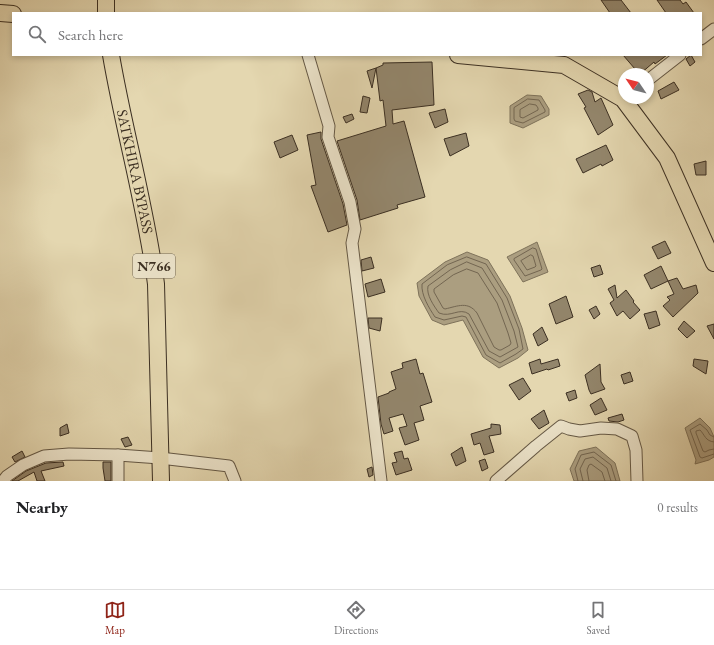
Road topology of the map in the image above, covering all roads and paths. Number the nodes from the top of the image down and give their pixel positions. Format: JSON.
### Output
{"nodes":[{"id":1,"x":106,"y":0,"type":"edge"},
{"id":2,"x":106,"y":12,"type":"edge"},
{"id":3,"x":0,"y":13,"type":"edge"},
{"id":4,"x":12,"y":14,"type":"edge"},
{"id":5,"x":714,"y":29,"type":"edge"},
{"id":6,"x":702,"y":38,"type":"edge"},
{"id":7,"x":111,"y":56,"type":"edge"},
{"id":8,"x":308,"y":56,"type":"edge"},
{"id":9,"x":469,"y":56,"type":"edge"},
{"id":10,"x":679,"y":56,"type":"edge"},
{"id":11,"x":654,"y":75,"type":"edge"},
{"id":12,"x":618,"y":96,"type":"edge"},
{"id":13,"x":627,"y":104,"type":"edge"},
{"id":14,"x":714,"y":263,"type":"edge"},
{"id":15,"x":118,"y":455,"type":"junction"},
{"id":16,"x":160,"y":458,"type":"junction"},
{"id":17,"x":3,"y":481,"type":"edge"},
{"id":18,"x":118,"y":481,"type":"edge"},
{"id":19,"x":161,"y":481,"type":"edge"},
{"id":20,"x":235,"y":481,"type":"edge"},
{"id":21,"x":381,"y":481,"type":"edge"},
{"id":22,"x":496,"y":481,"type":"edge"},
{"id":23,"x":637,"y":481,"type":"edge"}],
"edges":[{"from":1,"to":2,"type":"highway"},
{"from":3,"to":4,"type":"highway"},
{"from":5,"to":6,"type":"street"},
{"from":7,"to":16,"type":"highway","name":"SATKHIRA BYPASS","number":"N766"},
{"from":8,"to":21,"type":"street"},
{"from":9,"to":12,"type":"highway"},
{"from":10,"to":11,"type":"street"},
{"from":13,"to":14,"type":"highway"},
{"from":15,"to":16,"type":"street"},
{"from":15,"to":17,"type":"street"},
{"from":15,"to":18,"type":"street"},
{"from":16,"to":19,"type":"highway","name":"SATKHIRA BYPASS","number":"N766"},
{"from":16,"to":20,"type":"street"},
{"from":22,"to":23,"type":"street"}]}
